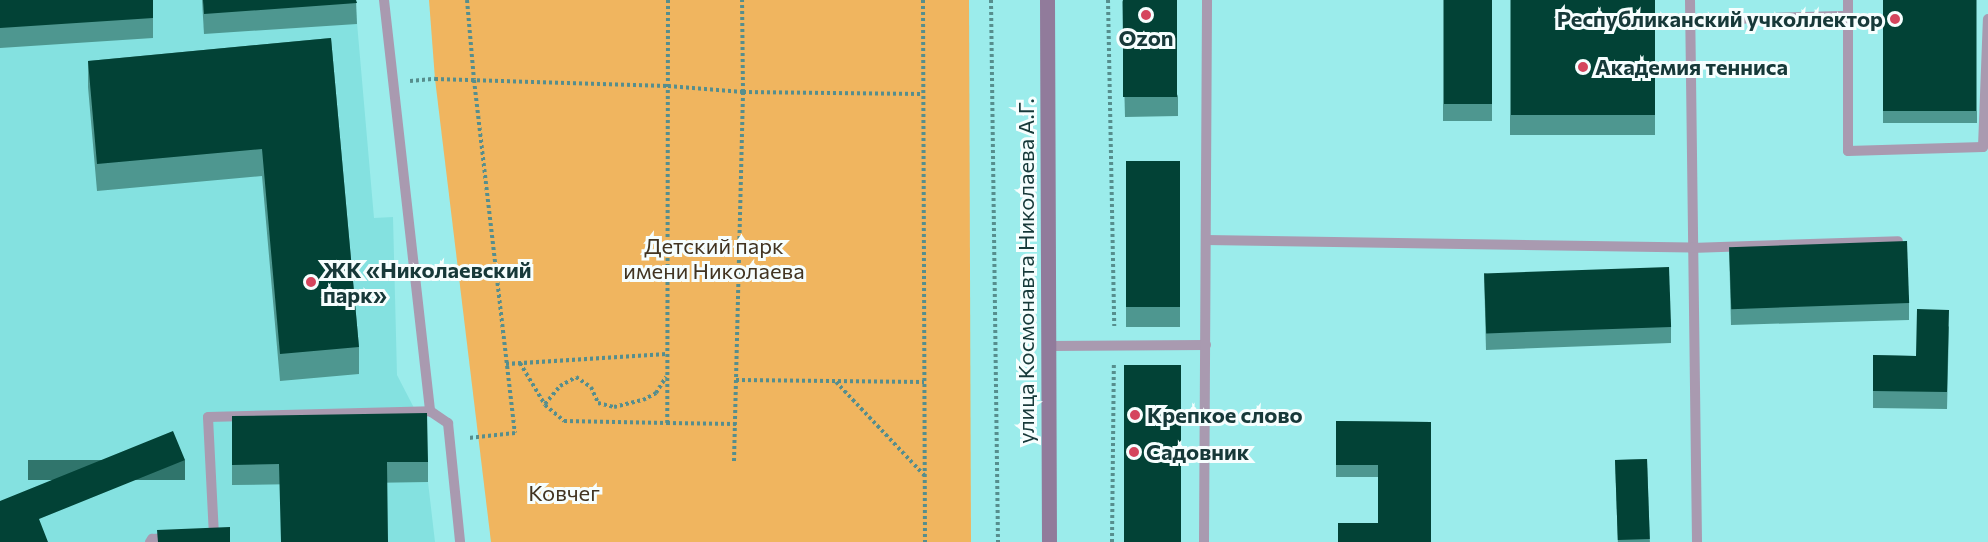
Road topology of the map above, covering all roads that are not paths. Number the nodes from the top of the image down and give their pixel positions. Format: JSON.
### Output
{"nodes":[{"id":1,"x":384,"y":0,"type":"edge"},
{"id":2,"x":1047,"y":0,"type":"edge"},
{"id":3,"x":1207,"y":0,"type":"edge"},
{"id":4,"x":1690,"y":0,"type":"edge"},
{"id":5,"x":1848,"y":0,"type":"edge"},
{"id":6,"x":1848,"y":16,"type":"junction"},
{"id":7,"x":1988,"y":19,"type":"edge"},
{"id":8,"x":1690,"y":20,"type":"junction"},
{"id":9,"x":1206,"y":240,"type":"junction"},
{"id":10,"x":1898,"y":241,"type":"edge"},
{"id":11,"x":1692,"y":248,"type":"junction"},
{"id":12,"x":1206,"y":345,"type":"junction"},
{"id":13,"x":1048,"y":346,"type":"junction"},
{"id":14,"x":429,"y":411,"type":"junction"},
{"id":15,"x":183,"y":537,"type":"edge"},
{"id":16,"x":214,"y":537,"type":"edge"},
{"id":17,"x":150,"y":542,"type":"edge"},
{"id":18,"x":460,"y":542,"type":"edge"},
{"id":19,"x":1049,"y":542,"type":"edge"},
{"id":20,"x":1204,"y":542,"type":"edge"},
{"id":21,"x":1697,"y":542,"type":"edge"}],
"edges":[{"from":1,"to":14,"type":"lane"},
{"from":2,"to":13,"type":"street","name":"улица Космонавта Николаева А.Г."},
{"from":3,"to":9,"type":"lane"},
{"from":4,"to":8,"type":"lane"},
{"from":5,"to":6,"type":"lane"},
{"from":6,"to":7,"type":"lane"},
{"from":6,"to":8,"type":"lane"},
{"from":8,"to":11,"type":"lane"},
{"from":9,"to":11,"type":"lane"},
{"from":9,"to":12,"type":"lane"},
{"from":10,"to":11,"type":"lane"},
{"from":11,"to":21,"type":"lane"},
{"from":12,"to":13,"type":"lane"},
{"from":12,"to":20,"type":"lane"},
{"from":13,"to":19,"type":"street","name":"улица Космонавта Николаева А.Г."},
{"from":14,"to":16,"type":"lane"},
{"from":14,"to":18,"type":"lane"},
{"from":15,"to":17,"type":"lane"}]}
